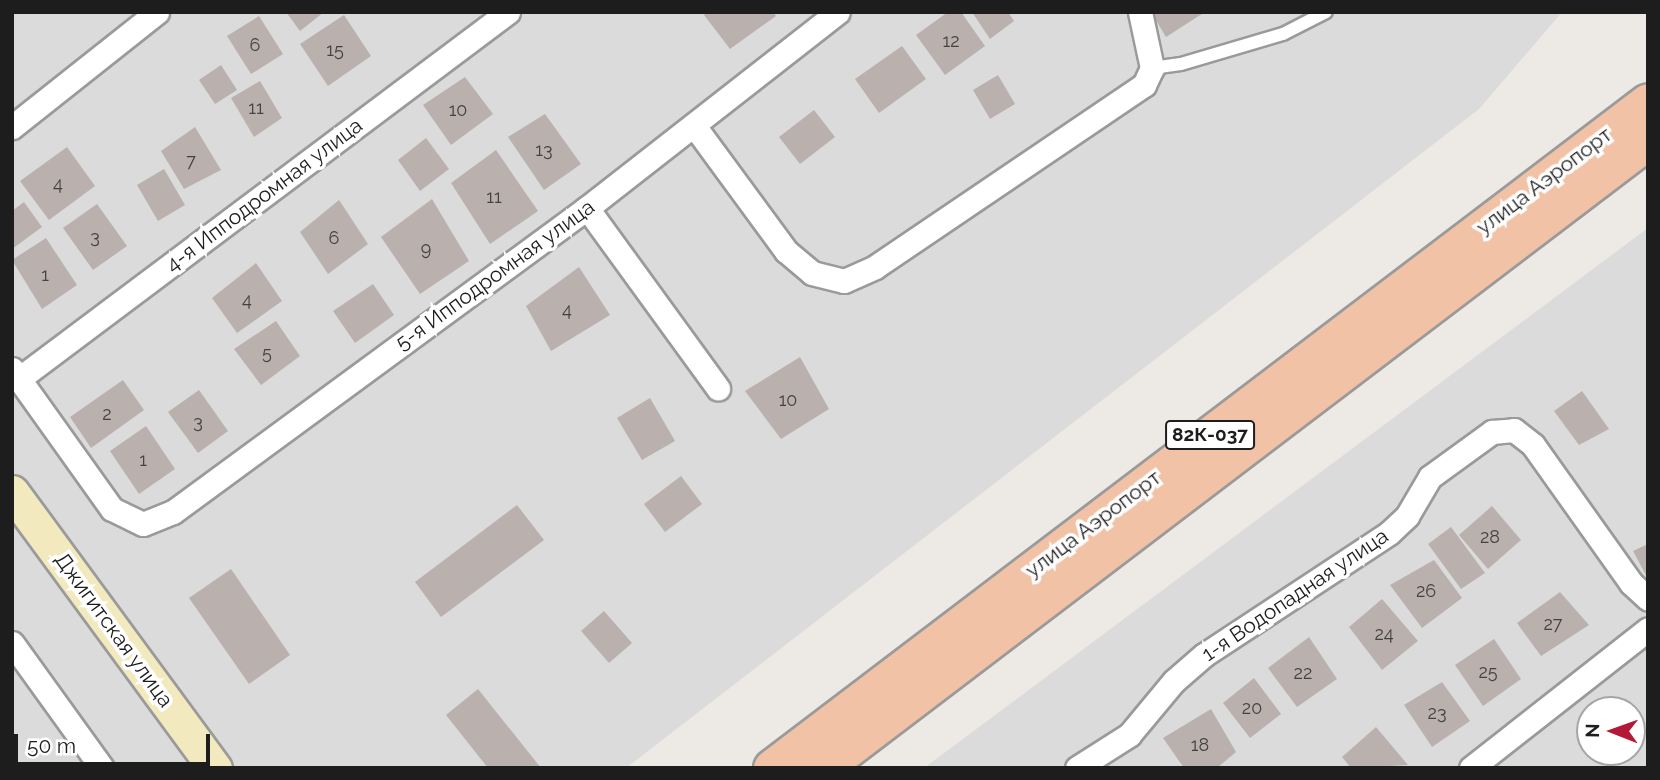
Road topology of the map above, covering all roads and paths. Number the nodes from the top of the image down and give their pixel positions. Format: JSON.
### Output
{"nodes":[{"id":1,"x":157,"y":12,"type":"edge"},
{"id":2,"x":508,"y":12,"type":"edge"},
{"id":3,"x":838,"y":12,"type":"edge"},
{"id":4,"x":1140,"y":12,"type":"edge"},
{"id":5,"x":1326,"y":12,"type":"edge"},
{"id":6,"x":1152,"y":68,"type":"junction"},
{"id":7,"x":1648,"y":102,"type":"edge"},
{"id":8,"x":12,"y":127,"type":"edge"},
{"id":9,"x":695,"y":127,"type":"junction"},
{"id":10,"x":1648,"y":140,"type":"edge"},
{"id":11,"x":587,"y":208,"type":"junction"},
{"id":12,"x":16,"y":373,"type":"edge"},
{"id":13,"x":718,"y":388,"type":"dead end"},
{"id":14,"x":12,"y":492,"type":"edge"},
{"id":15,"x":1648,"y":599,"type":"edge"},
{"id":16,"x":1648,"y":629,"type":"edge"},
{"id":17,"x":12,"y":643,"type":"edge"},
{"id":18,"x":1477,"y":766,"type":"edge"},
{"id":19,"x":102,"y":768,"type":"edge"},
{"id":20,"x":215,"y":768,"type":"edge"},
{"id":21,"x":772,"y":768,"type":"edge"},
{"id":22,"x":822,"y":768,"type":"edge"},
{"id":23,"x":1077,"y":768,"type":"edge"}],
"edges":[{"from":1,"to":8,"type":"street"},
{"from":2,"to":12,"type":"street","name":"4-я Ипподромная улица"},
{"from":3,"to":9,"type":"street","name":"5-я Ипподромная улица"},
{"from":4,"to":6,"type":"street"},
{"from":5,"to":6,"type":"lane"},
{"from":6,"to":9,"type":"street"},
{"from":7,"to":21,"type":"main road","name":"улица Аэропорт","number":"82К-037"},
{"from":9,"to":11,"type":"street","name":"5-я Ипподромная улица"},
{"from":10,"to":22,"type":"main road","name":"улица Аэропорт"},
{"from":11,"to":12,"type":"street","name":"5-я Ипподромная улица"},
{"from":11,"to":13,"type":"street"},
{"from":14,"to":20,"type":"street","name":"Джигитская улица"},
{"from":15,"to":23,"type":"street","name":"1-я Водопадная улица"},
{"from":16,"to":18,"type":"street"},
{"from":17,"to":19,"type":"street"}]}
